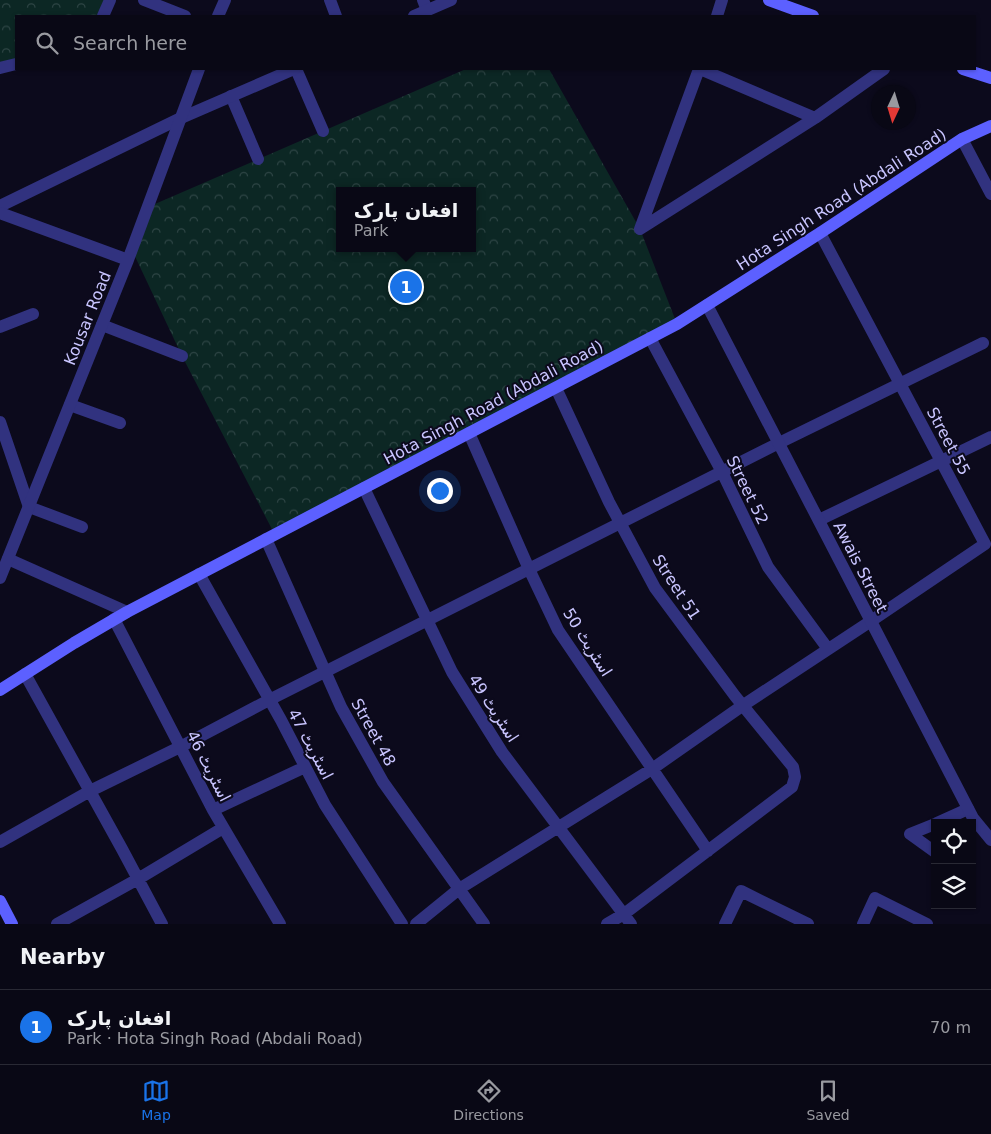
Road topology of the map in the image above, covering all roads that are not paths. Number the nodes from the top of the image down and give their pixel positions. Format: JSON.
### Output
{"nodes":[{"id":1,"x":110,"y":0,"type":"edge"},
{"id":2,"x":144,"y":0,"type":"edge"},
{"id":3,"x":224,"y":0,"type":"edge"},
{"id":4,"x":330,"y":0,"type":"edge"},
{"id":5,"x":451,"y":0,"type":"edge"},
{"id":6,"x":722,"y":0,"type":"edge"},
{"id":7,"x":769,"y":0,"type":"edge"},
{"id":8,"x":425,"y":5,"type":"edge"},
{"id":9,"x":103,"y":15,"type":"edge"},
{"id":10,"x":182,"y":15,"type":"edge"},
{"id":11,"x":218,"y":15,"type":"edge"},
{"id":12,"x":336,"y":15,"type":"edge"},
{"id":13,"x":415,"y":15,"type":"edge"},
{"id":14,"x":717,"y":15,"type":"edge"},
{"id":15,"x":810,"y":15,"type":"edge"},
{"id":16,"x":15,"y":64,"type":"edge"},
{"id":17,"x":0,"y":68,"type":"edge"},
{"id":18,"x":199,"y":70,"type":"edge"},
{"id":19,"x":293,"y":70,"type":"edge"},
{"id":20,"x":295,"y":70,"type":"edge"},
{"id":21,"x":700,"y":70,"type":"edge"},
{"id":22,"x":702,"y":70,"type":"edge"},
{"id":23,"x":883,"y":70,"type":"edge"},
{"id":24,"x":966,"y":70,"type":"edge"},
{"id":25,"x":991,"y":78,"type":"edge"},
{"id":26,"x":231,"y":96,"type":"junction"},
{"id":27,"x":181,"y":118,"type":"junction"},
{"id":28,"x":815,"y":118,"type":"junction"},
{"id":29,"x":991,"y":126,"type":"edge"},
{"id":30,"x":323,"y":131,"type":"dead end"},
{"id":31,"x":962,"y":139,"type":"junction"},
{"id":32,"x":258,"y":159,"type":"dead end"},
{"id":33,"x":991,"y":194,"type":"edge"},
{"id":34,"x":0,"y":206,"type":"edge"},
{"id":35,"x":0,"y":213,"type":"edge"},
{"id":36,"x":820,"y":232,"type":"junction"},
{"id":37,"x":128,"y":260,"type":"junction"},
{"id":38,"x":707,"y":305,"type":"junction"},
{"id":39,"x":33,"y":314,"type":"dead end"},
{"id":40,"x":102,"y":324,"type":"junction"},
{"id":41,"x":0,"y":326,"type":"edge"},
{"id":42,"x":650,"y":338,"type":"junction"},
{"id":43,"x":983,"y":343,"type":"dead end"},
{"id":44,"x":182,"y":356,"type":"dead end"},
{"id":45,"x":900,"y":383,"type":"junction"},
{"id":46,"x":556,"y":388,"type":"junction"},
{"id":47,"x":70,"y":405,"type":"junction"},
{"id":48,"x":0,"y":422,"type":"edge"},
{"id":49,"x":120,"y":423,"type":"dead end"},
{"id":50,"x":469,"y":433,"type":"junction"},
{"id":51,"x":991,"y":437,"type":"edge"},
{"id":52,"x":779,"y":443,"type":"junction"},
{"id":53,"x":941,"y":461,"type":"junction"},
{"id":54,"x":722,"y":472,"type":"junction"},
{"id":55,"x":364,"y":488,"type":"junction"},
{"id":56,"x":29,"y":507,"type":"junction"},
{"id":57,"x":819,"y":520,"type":"junction"},
{"id":58,"x":620,"y":523,"type":"junction"},
{"id":59,"x":82,"y":527,"type":"dead end"},
{"id":60,"x":266,"y":539,"type":"junction"},
{"id":61,"x":988,"y":542,"type":"edge"},
{"id":62,"x":8,"y":559,"type":"junction"},
{"id":63,"x":529,"y":569,"type":"junction"},
{"id":64,"x":199,"y":574,"type":"junction"},
{"id":65,"x":0,"y":578,"type":"edge"},
{"id":66,"x":127,"y":612,"type":"junction"},
{"id":67,"x":114,"y":619,"type":"junction"},
{"id":68,"x":428,"y":620,"type":"junction"},
{"id":69,"x":871,"y":621,"type":"junction"},
{"id":70,"x":828,"y":649,"type":"junction"},
{"id":71,"x":326,"y":672,"type":"junction"},
{"id":72,"x":25,"y":674,"type":"junction"},
{"id":73,"x":0,"y":690,"type":"edge"},
{"id":74,"x":269,"y":700,"type":"junction"},
{"id":75,"x":742,"y":706,"type":"junction"},
{"id":76,"x":180,"y":747,"type":"junction"},
{"id":77,"x":306,"y":767,"type":"junction"},
{"id":78,"x":652,"y":769,"type":"junction"},
{"id":79,"x":90,"y":791,"type":"junction"},
{"id":80,"x":968,"y":809,"type":"junction"},
{"id":81,"x":213,"y":810,"type":"junction"},
{"id":82,"x":945,"y":819,"type":"edge"},
{"id":83,"x":931,"y":825,"type":"edge"},
{"id":84,"x":223,"y":828,"type":"junction"},
{"id":85,"x":559,"y":828,"type":"junction"},
{"id":86,"x":991,"y":840,"type":"edge"},
{"id":87,"x":0,"y":842,"type":"edge"},
{"id":88,"x":931,"y":849,"type":"edge"},
{"id":89,"x":708,"y":851,"type":"junction"},
{"id":90,"x":138,"y":879,"type":"junction"},
{"id":91,"x":459,"y":889,"type":"junction"},
{"id":92,"x":0,"y":901,"type":"edge"},
{"id":93,"x":628,"y":919,"type":"edge"},
{"id":94,"x":12,"y":924,"type":"edge"},
{"id":95,"x":57,"y":924,"type":"edge"},
{"id":96,"x":162,"y":924,"type":"edge"},
{"id":97,"x":280,"y":924,"type":"edge"},
{"id":98,"x":402,"y":924,"type":"edge"},
{"id":99,"x":416,"y":924,"type":"edge"},
{"id":100,"x":484,"y":924,"type":"edge"},
{"id":101,"x":607,"y":924,"type":"edge"},
{"id":102,"x":725,"y":924,"type":"edge"},
{"id":103,"x":808,"y":924,"type":"edge"},
{"id":104,"x":863,"y":924,"type":"edge"},
{"id":105,"x":927,"y":924,"type":"edge"}],
"edges":[{"from":1,"to":9,"type":"street"},
{"from":2,"to":10,"type":"street"},
{"from":3,"to":11,"type":"street"},
{"from":4,"to":12,"type":"street"},
{"from":5,"to":8,"type":"street"},
{"from":6,"to":14,"type":"street"},
{"from":7,"to":15,"type":"main road"},
{"from":8,"to":13,"type":"street"},
{"from":16,"to":17,"type":"street"},
{"from":18,"to":27,"type":"street","name":"Kousar Road"},
{"from":19,"to":26,"type":"street"},
{"from":20,"to":30,"type":"street"},
{"from":21,"to":28,"type":"street"},
{"from":22,"to":28,"type":"street"},
{"from":23,"to":28,"type":"street"},
{"from":24,"to":25,"type":"main road"},
{"from":26,"to":27,"type":"street"},
{"from":26,"to":32,"type":"street"},
{"from":27,"to":34,"type":"street"},
{"from":27,"to":37,"type":"street","name":"Kousar Road"},
{"from":29,"to":31,"type":"main road","name":"Hota Singh Road (Abdali Road)"},
{"from":31,"to":33,"type":"street"},
{"from":31,"to":36,"type":"main road","name":"Hota Singh Road (Abdali Road)"},
{"from":35,"to":37,"type":"street"},
{"from":36,"to":38,"type":"main road","name":"Hota Singh Road (Abdali Road)"},
{"from":36,"to":45,"type":"street","name":"Street 55"},
{"from":37,"to":40,"type":"street","name":"Kousar Road"},
{"from":38,"to":42,"type":"main road","name":"Hota Singh Road (Abdali Road)"},
{"from":38,"to":52,"type":"street","name":"Awais Street"},
{"from":39,"to":41,"type":"street"},
{"from":40,"to":44,"type":"street"},
{"from":40,"to":47,"type":"street","name":"Kousar Road"},
{"from":42,"to":46,"type":"main road","name":"Hota Singh Road (Abdali Road)"},
{"from":42,"to":54,"type":"street","name":"Street 52"},
{"from":43,"to":45,"type":"street"},
{"from":45,"to":52,"type":"street"},
{"from":45,"to":53,"type":"street","name":"Street 55"},
{"from":46,"to":50,"type":"main road","name":"Hota Singh Road (Abdali Road)"},
{"from":46,"to":58,"type":"street","name":"Street 51"},
{"from":47,"to":49,"type":"street"},
{"from":47,"to":56,"type":"street","name":"Kousar Road"},
{"from":48,"to":56,"type":"street"},
{"from":50,"to":55,"type":"main road","name":"Hota Singh Road (Abdali Road)"},
{"from":50,"to":63,"type":"street","name":"اسٹریٹ 50"},
{"from":51,"to":53,"type":"street"},
{"from":52,"to":54,"type":"street"},
{"from":52,"to":57,"type":"street","name":"Awais Street"},
{"from":53,"to":57,"type":"street"},
{"from":53,"to":61,"type":"street","name":"Street 55"},
{"from":54,"to":58,"type":"street"},
{"from":54,"to":70,"type":"street","name":"Street 52"},
{"from":55,"to":60,"type":"main road","name":"Hota Singh Road (Abdali Road)"},
{"from":55,"to":68,"type":"street","name":"اسٹریٹ 49"},
{"from":56,"to":59,"type":"street"},
{"from":56,"to":62,"type":"street","name":"Kousar Road"},
{"from":57,"to":69,"type":"street","name":"Awais Street"},
{"from":58,"to":63,"type":"street"},
{"from":58,"to":75,"type":"street","name":"Street 51"},
{"from":60,"to":64,"type":"main road","name":"Hota Singh Road (Abdali Road)"},
{"from":60,"to":71,"type":"street","name":"Street 48"},
{"from":61,"to":69,"type":"street","name":"Street 55"},
{"from":62,"to":65,"type":"street","name":"Kousar Road"},
{"from":62,"to":66,"type":"street"},
{"from":63,"to":68,"type":"street"},
{"from":63,"to":78,"type":"street","name":"اسٹریٹ 50"},
{"from":64,"to":66,"type":"main road","name":"Hota Singh Road (Abdali Road)"},
{"from":64,"to":74,"type":"street","name":"اسٹریٹ 47"},
{"from":66,"to":67,"type":"main road","name":"Hota Singh Road (Abdali Road)"},
{"from":67,"to":72,"type":"main road","name":"Hota Singh Road (Abdali Road)"},
{"from":67,"to":76,"type":"street","name":"اسٹریٹ 46"},
{"from":68,"to":71,"type":"street"},
{"from":68,"to":85,"type":"street","name":"اسٹریٹ 49"},
{"from":69,"to":70,"type":"street","name":"Street 55"},
{"from":69,"to":80,"type":"street","name":"Awais Street"},
{"from":70,"to":75,"type":"street","name":"Street 55"},
{"from":71,"to":74,"type":"street"},
{"from":71,"to":91,"type":"street","name":"Street 48"},
{"from":72,"to":73,"type":"main road","name":"Hota Singh Road (Abdali Road)"},
{"from":72,"to":79,"type":"street"},
{"from":74,"to":76,"type":"street"},
{"from":74,"to":77,"type":"street","name":"اسٹریٹ 47"},
{"from":75,"to":78,"type":"street","name":"Street 55"},
{"from":75,"to":89,"type":"street","name":"Street 51"},
{"from":76,"to":79,"type":"street"},
{"from":76,"to":81,"type":"street","name":"اسٹریٹ 46"},
{"from":77,"to":81,"type":"street"},
{"from":77,"to":98,"type":"street","name":"اسٹریٹ 47"},
{"from":78,"to":85,"type":"street","name":"Street 55"},
{"from":78,"to":89,"type":"street","name":"اسٹریٹ 50"},
{"from":79,"to":87,"type":"street"},
{"from":79,"to":90,"type":"street"},
{"from":80,"to":82,"type":"street"},
{"from":80,"to":86,"type":"street","name":"Awais Street"},
{"from":81,"to":84,"type":"street","name":"اسٹریٹ 46"},
{"from":83,"to":88,"type":"street"},
{"from":84,"to":90,"type":"street"},
{"from":84,"to":97,"type":"street","name":"اسٹریٹ 46"},
{"from":85,"to":91,"type":"street","name":"Street 55"},
{"from":85,"to":93,"type":"street","name":"اسٹریٹ 49"},
{"from":89,"to":93,"type":"street"},
{"from":90,"to":95,"type":"street"},
{"from":90,"to":96,"type":"street"},
{"from":91,"to":99,"type":"street","name":"Street 55"},
{"from":91,"to":100,"type":"street","name":"Street 48"},
{"from":92,"to":94,"type":"main road"},
{"from":93,"to":101,"type":"street"},
{"from":102,"to":103,"type":"street"},
{"from":104,"to":105,"type":"street"}]}
